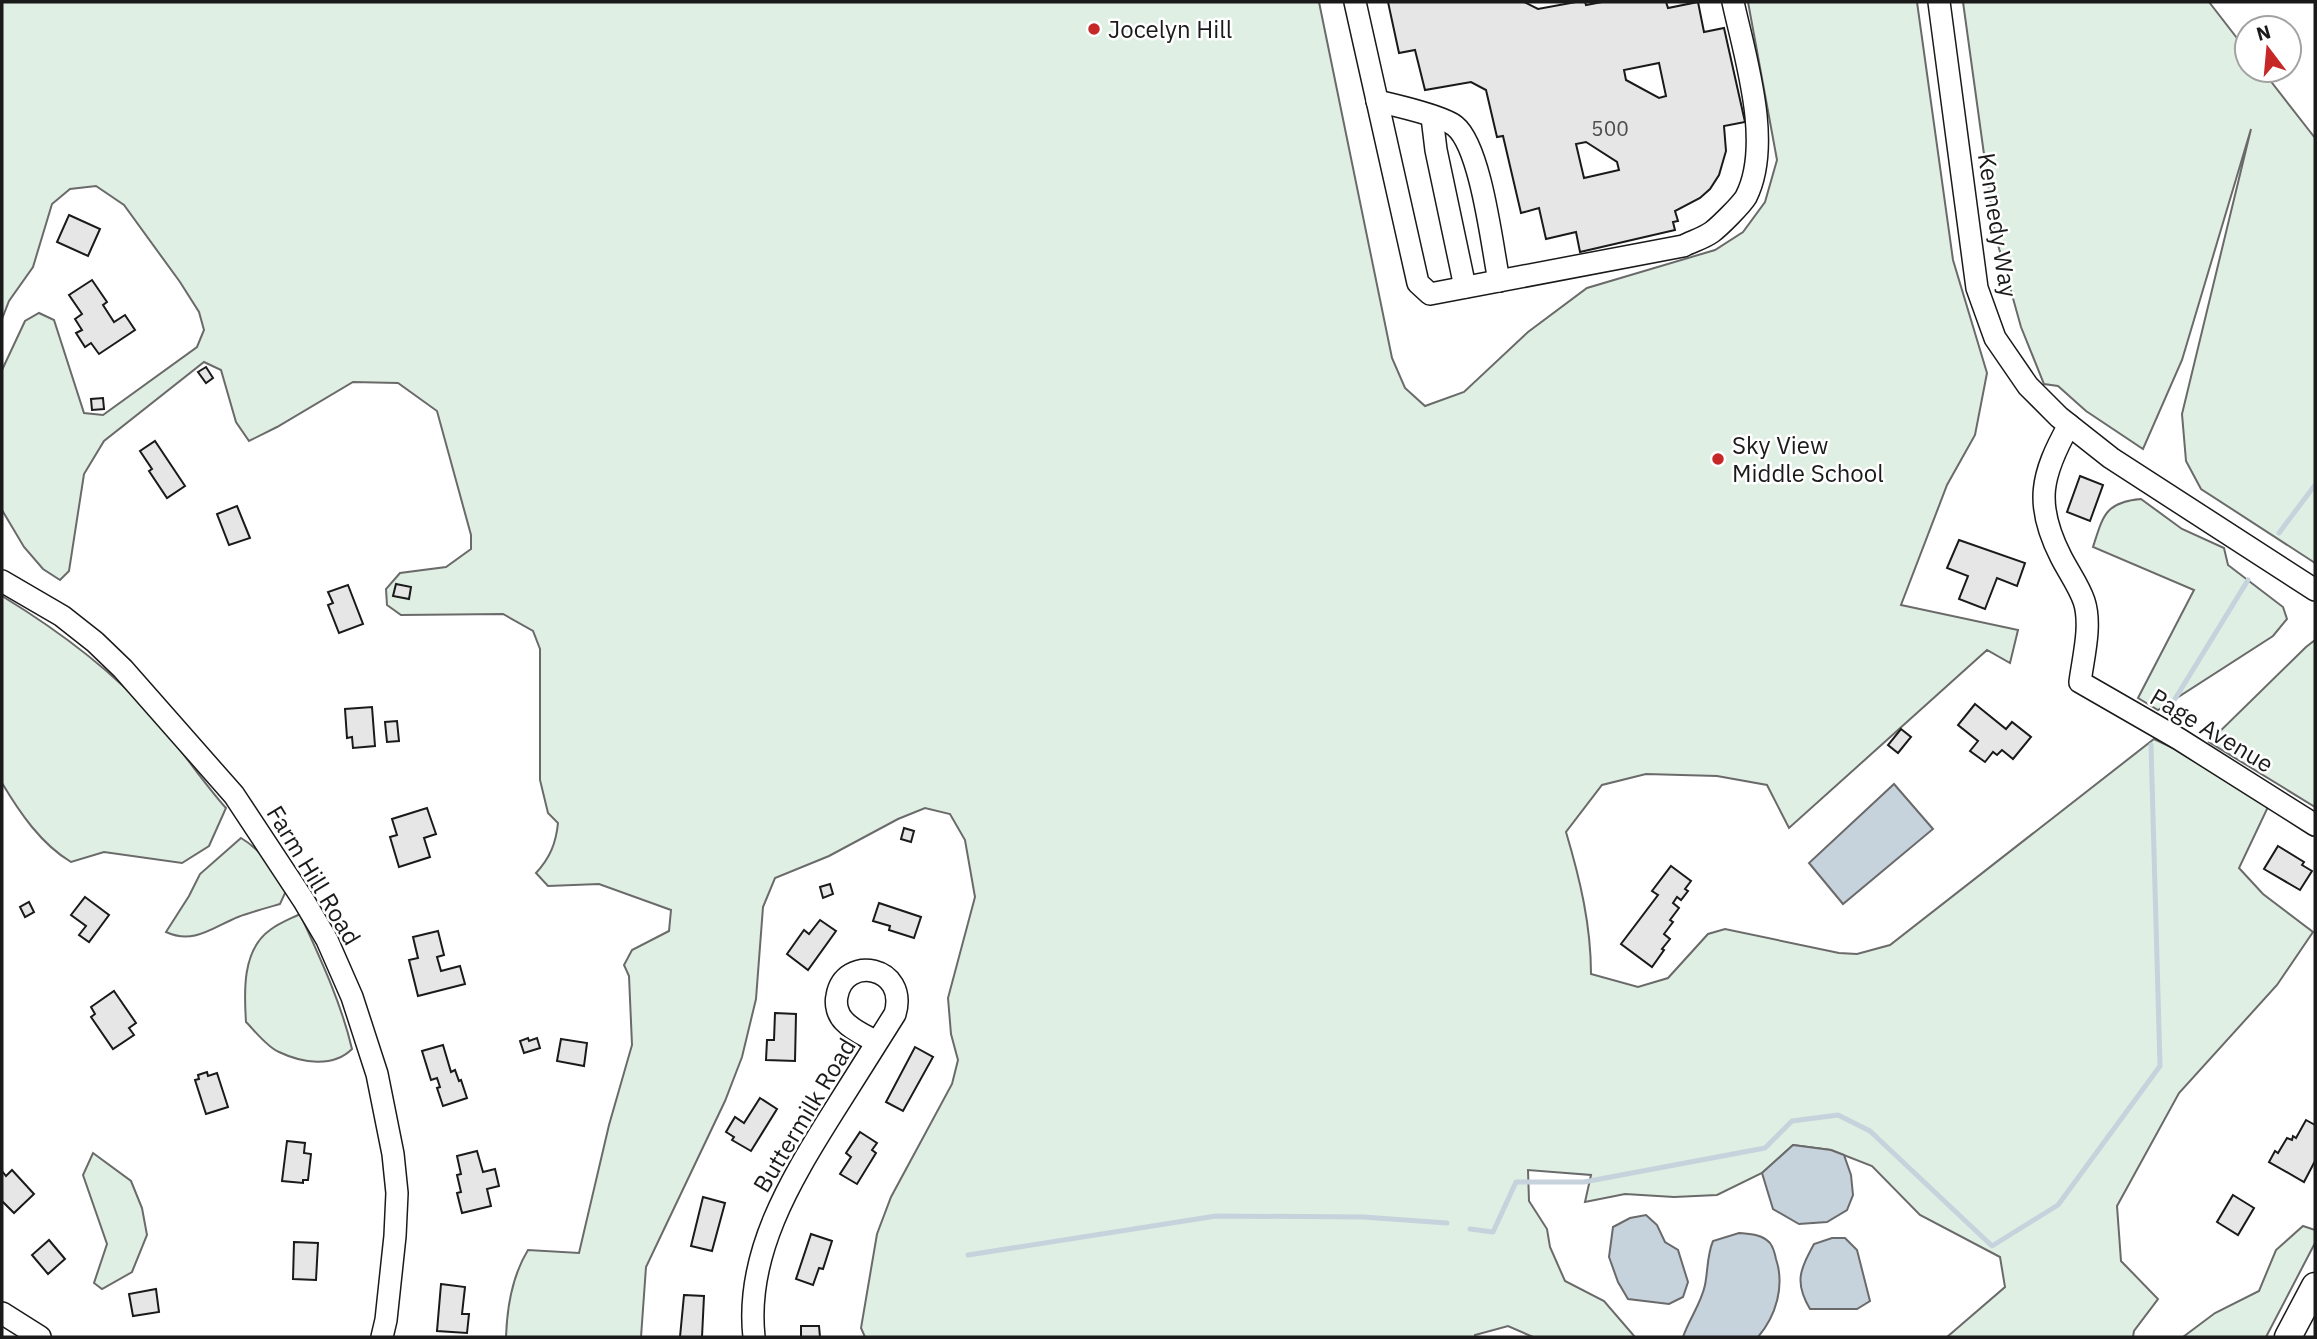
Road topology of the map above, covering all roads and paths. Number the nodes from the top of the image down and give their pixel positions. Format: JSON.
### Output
{"nodes":[{"id":1,"x":1355,"y":2,"type":"edge"},
{"id":2,"x":1733,"y":2,"type":"edge"},
{"id":3,"x":1939,"y":2,"type":"edge"},
{"id":4,"x":1377,"y":101,"type":"junction"},
{"id":5,"x":1432,"y":117,"type":"junction"},
{"id":6,"x":1499,"y":281,"type":"junction"},
{"id":7,"x":1465,"y":287,"type":"junction"},
{"id":8,"x":2069,"y":425,"type":"junction"},
{"id":9,"x":2,"y":581,"type":"edge"},
{"id":10,"x":2315,"y":590,"type":"edge"},
{"id":11,"x":2315,"y":825,"type":"edge"},
{"id":12,"x":877,"y":1042,"type":"dead end"},
{"id":13,"x":2315,"y":1286,"type":"edge"},
{"id":14,"x":2,"y":1312,"type":"edge"},
{"id":15,"x":40,"y":1337,"type":"edge"},
{"id":16,"x":382,"y":1337,"type":"edge"},
{"id":17,"x":754,"y":1337,"type":"edge"},
{"id":18,"x":2288,"y":1337,"type":"edge"}],
"edges":[{"from":1,"to":4,"type":"street"},
{"from":2,"to":6,"type":"street"},
{"from":3,"to":8,"type":"street","name":"Kennedy Way"},
{"from":4,"to":5,"type":"street"},
{"from":4,"to":7,"type":"street"},
{"from":5,"to":6,"type":"street"},
{"from":5,"to":7,"type":"street"},
{"from":6,"to":7,"type":"street"},
{"from":8,"to":10,"type":"street","name":"Kennedy Way"},
{"from":8,"to":11,"type":"street","name":"Page Avenue"},
{"from":9,"to":16,"type":"street","name":"Farm Hill Road"},
{"from":12,"to":17,"type":"street","name":"Buttermilk Road"},
{"from":13,"to":18,"type":"main road"},
{"from":14,"to":15,"type":"street"}]}
